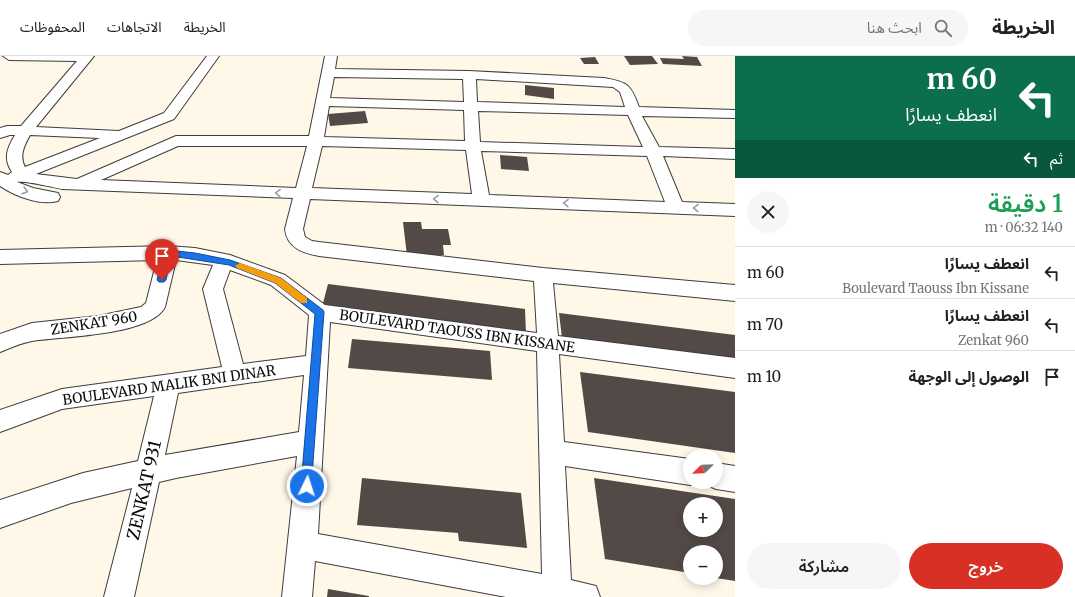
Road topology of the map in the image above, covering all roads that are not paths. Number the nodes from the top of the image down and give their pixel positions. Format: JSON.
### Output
{"nodes":[{"id":1,"x":9,"y":56,"type":"edge"},
{"id":2,"x":80,"y":56,"type":"edge"},
{"id":3,"x":213,"y":56,"type":"edge"},
{"id":4,"x":331,"y":56,"type":"edge"},
{"id":5,"x":328,"y":73,"type":"junction"},
{"id":6,"x":470,"y":75,"type":"junction"},
{"id":7,"x":32,"y":102,"type":"dead end"},
{"id":8,"x":323,"y":102,"type":"junction"},
{"id":9,"x":471,"y":106,"type":"junction"},
{"id":10,"x":633,"y":111,"type":"junction"},
{"id":11,"x":735,"y":114,"type":"edge"},
{"id":12,"x":169,"y":116,"type":"junction"},
{"id":13,"x":21,"y":125,"type":"junction"},
{"id":14,"x":2,"y":134,"type":"edge"},
{"id":15,"x":124,"y":134,"type":"junction"},
{"id":16,"x":176,"y":141,"type":"junction"},
{"id":17,"x":316,"y":141,"type":"junction"},
{"id":18,"x":473,"y":145,"type":"junction"},
{"id":19,"x":653,"y":152,"type":"junction"},
{"id":20,"x":735,"y":154,"type":"edge"},
{"id":21,"x":22,"y":174,"type":"junction"},
{"id":22,"x":2,"y":179,"type":"edge"},
{"id":23,"x":78,"y":184,"type":"junction"},
{"id":24,"x":54,"y":197,"type":"junction"},
{"id":25,"x":300,"y":200,"type":"junction"},
{"id":26,"x":481,"y":200,"type":"junction"},
{"id":27,"x":676,"y":208,"type":"junction"},
{"id":28,"x":735,"y":210,"type":"edge"},
{"id":29,"x":735,"y":222,"type":"edge"},
{"id":30,"x":168,"y":253,"type":"junction"},
{"id":31,"x":0,"y":257,"type":"edge"},
{"id":32,"x":224,"y":261,"type":"junction"},
{"id":33,"x":543,"y":275,"type":"junction"},
{"id":34,"x":735,"y":293,"type":"edge"},
{"id":35,"x":320,"y":312,"type":"junction"},
{"id":36,"x":0,"y":343,"type":"edge"},
{"id":37,"x":548,"y":344,"type":"junction"},
{"id":38,"x":317,"y":364,"type":"junction"},
{"id":39,"x":735,"y":368,"type":"edge"},
{"id":40,"x":235,"y":375,"type":"junction"},
{"id":41,"x":169,"y":384,"type":"junction"},
{"id":42,"x":0,"y":421,"type":"edge"},
{"id":43,"x":310,"y":442,"type":"junction"},
{"id":44,"x":552,"y":452,"type":"junction"},
{"id":45,"x":148,"y":471,"type":"junction"},
{"id":46,"x":683,"y":471,"type":"edge"},
{"id":47,"x":723,"y":477,"type":"edge"},
{"id":48,"x":735,"y":479,"type":"edge"},
{"id":49,"x":0,"y":514,"type":"edge"},
{"id":50,"x":303,"y":545,"type":"junction"},
{"id":51,"x":557,"y":592,"type":"junction"},
{"id":52,"x":119,"y":597,"type":"edge"},
{"id":53,"x":297,"y":597,"type":"edge"},
{"id":54,"x":585,"y":597,"type":"edge"}],
"edges":[{"from":1,"to":2,"type":"street"},
{"from":2,"to":7,"type":"street"},
{"from":2,"to":13,"type":"street"},
{"from":3,"to":12,"type":"street"},
{"from":4,"to":5,"type":"street"},
{"from":5,"to":6,"type":"street"},
{"from":5,"to":8,"type":"street"},
{"from":6,"to":9,"type":"street"},
{"from":6,"to":10,"type":"street"},
{"from":8,"to":9,"type":"street"},
{"from":8,"to":17,"type":"street"},
{"from":9,"to":10,"type":"street"},
{"from":9,"to":18,"type":"street"},
{"from":10,"to":11,"type":"street"},
{"from":10,"to":19,"type":"street"},
{"from":12,"to":15,"type":"street"},
{"from":12,"to":16,"type":"street"},
{"from":13,"to":14,"type":"street"},
{"from":13,"to":15,"type":"street"},
{"from":13,"to":21,"type":"street"},
{"from":15,"to":21,"type":"street"},
{"from":16,"to":17,"type":"street"},
{"from":16,"to":23,"type":"street"},
{"from":17,"to":18,"type":"street"},
{"from":17,"to":25,"type":"street"},
{"from":18,"to":19,"type":"street"},
{"from":18,"to":26,"type":"street"},
{"from":19,"to":20,"type":"street"},
{"from":19,"to":27,"type":"street"},
{"from":21,"to":22,"type":"street"},
{"from":21,"to":23,"type":"street"},
{"from":22,"to":24,"type":"street","one_way":true},
{"from":23,"to":24,"type":"street"},
{"from":25,"to":23,"type":"street","one_way":true},
{"from":24,"to":25,"type":"street"},
{"from":26,"to":25,"type":"street","one_way":true},
{"from":25,"to":29,"type":"street"},
{"from":25,"to":33,"type":"street"},
{"from":27,"to":26,"type":"street","one_way":true},
{"from":28,"to":27,"type":"street","one_way":true},
{"from":30,"to":31,"type":"street","name":"BOULEVARD TAOUSS IBN KISSANE"},
{"from":30,"to":32,"type":"street","name":"BOULEVARD TAOUSS IBN KISSANE"},
{"from":30,"to":36,"type":"street","name":"ZENKAT 960"},
{"from":32,"to":35,"type":"street","name":"BOULEVARD TAOUSS IBN KISSANE"},
{"from":32,"to":40,"type":"street"},
{"from":33,"to":34,"type":"street"},
{"from":33,"to":37,"type":"street"},
{"from":35,"to":37,"type":"street","name":"BOULEVARD TAOUSS IBN KISSANE"},
{"from":35,"to":38,"type":"street"},
{"from":37,"to":39,"type":"street","name":"BOULEVARD TAOUSS IBN KISSANE"},
{"from":37,"to":44,"type":"street"},
{"from":38,"to":40,"type":"street","name":"BOULEVARD MALIK BNI DINAR"},
{"from":38,"to":43,"type":"street"},
{"from":40,"to":41,"type":"street","name":"BOULEVARD MALIK BNI DINAR"},
{"from":41,"to":42,"type":"street","name":"BOULEVARD MALIK BNI DINAR"},
{"from":41,"to":45,"type":"street","name":"ZENKAT 931"},
{"from":43,"to":45,"type":"street"},
{"from":43,"to":50,"type":"street"},
{"from":44,"to":46,"type":"street"},
{"from":44,"to":51,"type":"street"},
{"from":45,"to":49,"type":"street"},
{"from":45,"to":52,"type":"street","name":"ZENKAT 931"},
{"from":47,"to":48,"type":"street"},
{"from":50,"to":51,"type":"street"},
{"from":50,"to":53,"type":"street"},
{"from":51,"to":54,"type":"street"}]}
